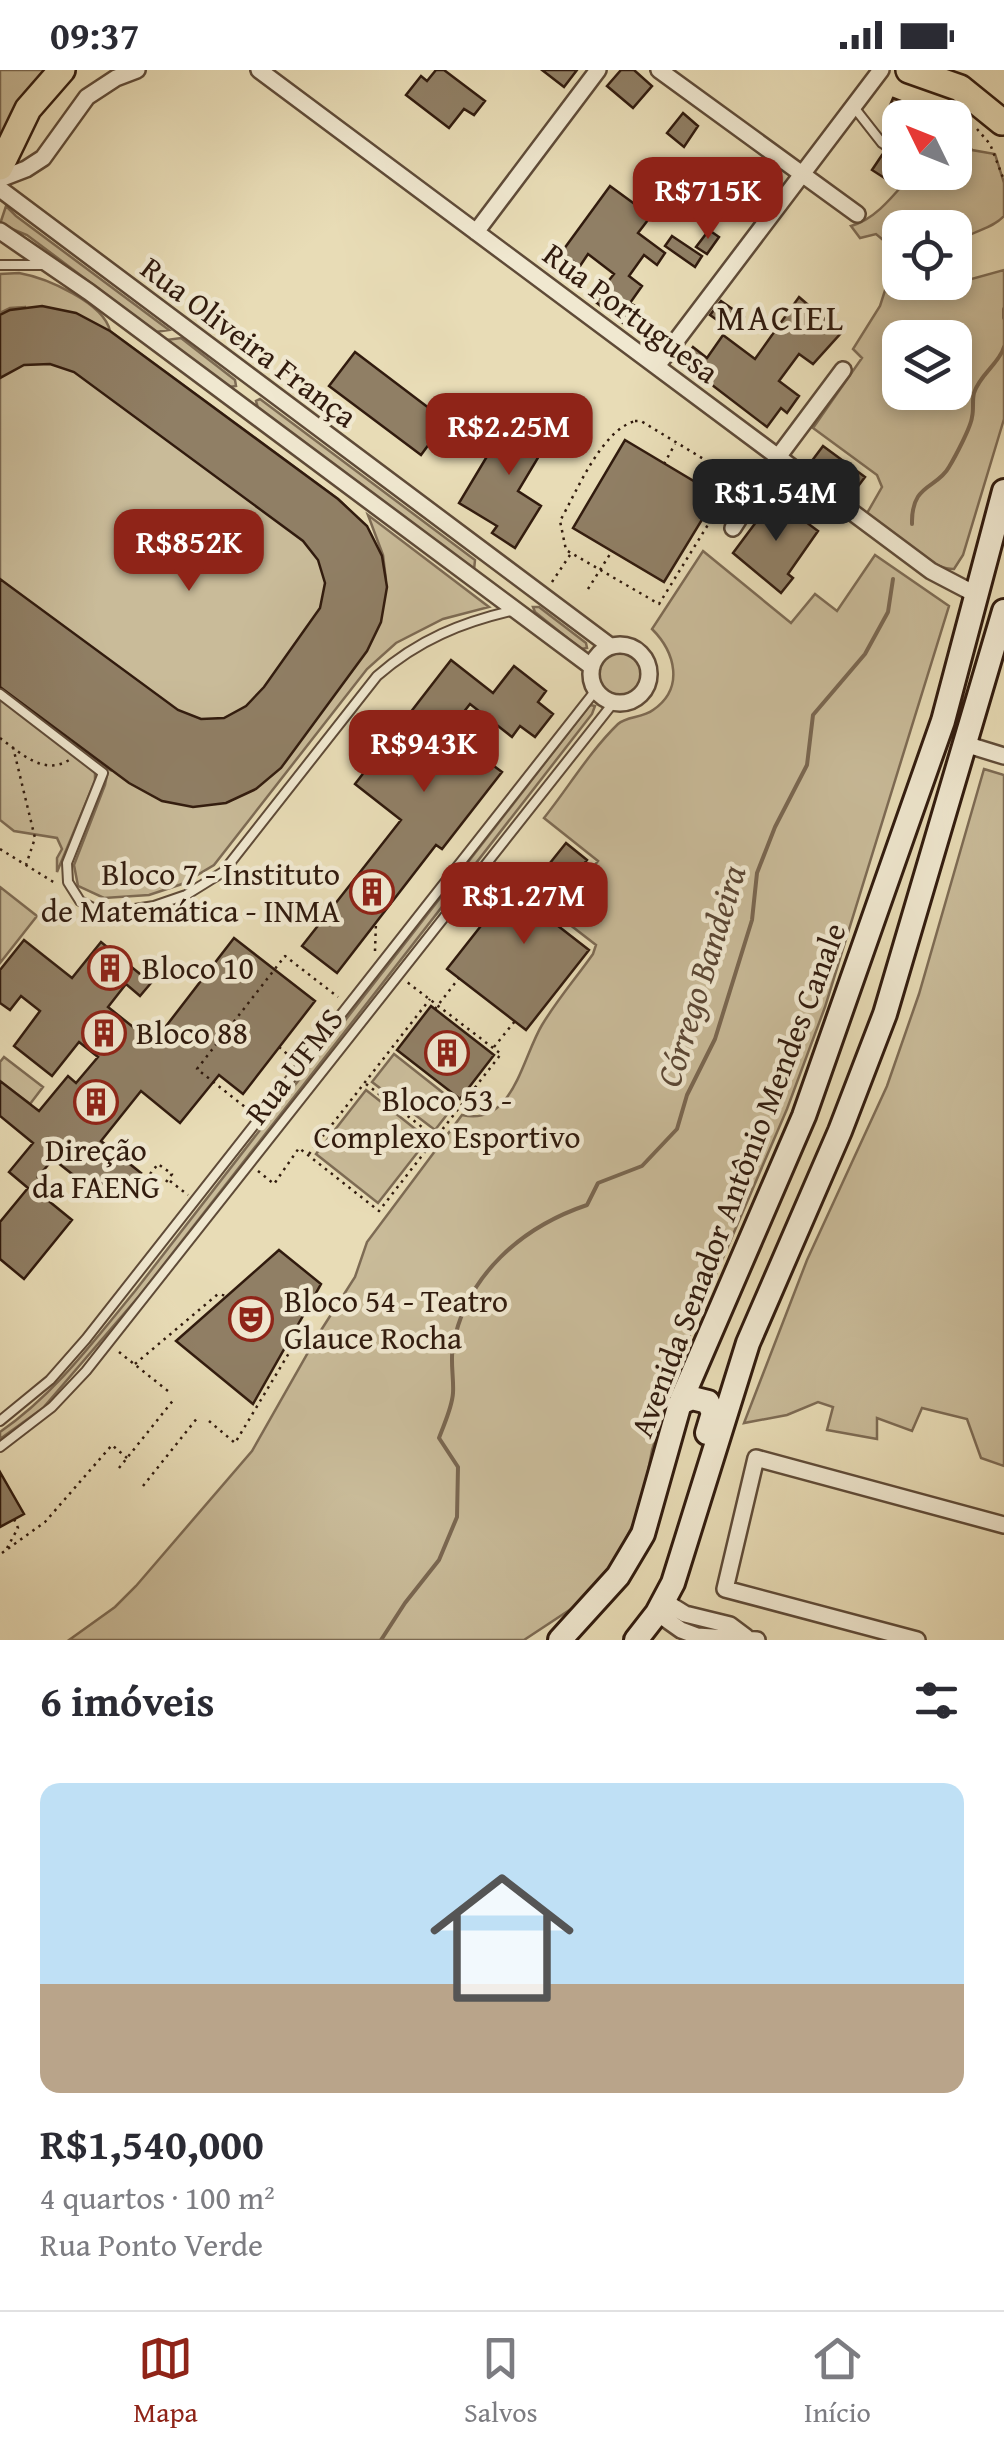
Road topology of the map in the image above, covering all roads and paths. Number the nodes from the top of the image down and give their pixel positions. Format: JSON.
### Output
{"nodes":[{"id":1,"x":62,"y":70,"type":"edge"},
{"id":2,"x":137,"y":70,"type":"edge"},
{"id":3,"x":259,"y":70,"type":"edge"},
{"id":4,"x":598,"y":70,"type":"edge"},
{"id":5,"x":659,"y":70,"type":"edge"},
{"id":6,"x":881,"y":70,"type":"edge"},
{"id":7,"x":909,"y":70,"type":"edge"},
{"id":8,"x":853,"y":106,"type":"junction"},
{"id":9,"x":1003,"y":123,"type":"edge"},
{"id":10,"x":882,"y":143,"type":"edge"},
{"id":11,"x":0,"y":167,"type":"edge"},
{"id":12,"x":803,"y":173,"type":"junction"},
{"id":13,"x":0,"y":179,"type":"edge"},
{"id":14,"x":0,"y":190,"type":"edge"},
{"id":15,"x":857,"y":214,"type":"dead end"},
{"id":16,"x":0,"y":231,"type":"edge"},
{"id":17,"x":476,"y":232,"type":"junction"},
{"id":18,"x":68,"y":242,"type":"junction"},
{"id":19,"x":0,"y":265,"type":"edge"},
{"id":20,"x":48,"y":265,"type":"junction"},
{"id":21,"x":187,"y":328,"type":"junction"},
{"id":22,"x":152,"y":339,"type":"junction"},
{"id":23,"x":656,"y":366,"type":"junction"},
{"id":24,"x":843,"y":370,"type":"dead end"},
{"id":25,"x":256,"y":382,"type":"junction"},
{"id":26,"x":238,"y":404,"type":"junction"},
{"id":27,"x":676,"y":442,"type":"junction"},
{"id":28,"x":778,"y":457,"type":"junction"},
{"id":29,"x":664,"y":464,"type":"dead end"},
{"id":30,"x":1004,"y":491,"type":"edge"},
{"id":31,"x":733,"y":528,"type":"dead end"},
{"id":32,"x":612,"y":551,"type":"dead end"},
{"id":33,"x":572,"y":552,"type":"junction"},
{"id":34,"x":600,"y":570,"type":"junction"},
{"id":35,"x":529,"y":588,"type":"junction"},
{"id":36,"x":588,"y":589,"type":"dead end"},
{"id":37,"x":975,"y":594,"type":"junction"},
{"id":38,"x":552,"y":606,"type":"junction"},
{"id":39,"x":515,"y":610,"type":"junction"},
{"id":40,"x":1004,"y":611,"type":"edge"},
{"id":41,"x":610,"y":646,"type":"junction"},
{"id":42,"x":592,"y":667,"type":"junction"},
{"id":43,"x":987,"y":668,"type":"junction"},
{"id":44,"x":596,"y":690,"type":"junction"},
{"id":45,"x":0,"y":694,"type":"edge"},
{"id":46,"x":614,"y":702,"type":"junction"},
{"id":47,"x":943,"y":721,"type":"junction"},
{"id":48,"x":0,"y":738,"type":"edge"},
{"id":49,"x":965,"y":744,"type":"junction"},
{"id":50,"x":13,"y":748,"type":"junction"},
{"id":51,"x":1004,"y":756,"type":"edge"},
{"id":52,"x":70,"y":759,"type":"dead end"},
{"id":53,"x":0,"y":849,"type":"edge"},
{"id":54,"x":26,"y":865,"type":"junction"},
{"id":55,"x":80,"y":901,"type":"junction"},
{"id":56,"x":376,"y":922,"type":"dead end"},
{"id":57,"x":375,"y":958,"type":"dead end"},
{"id":58,"x":459,"y":978,"type":"dead end"},
{"id":59,"x":403,"y":980,"type":"dead end"},
{"id":60,"x":430,"y":999,"type":"junction"},
{"id":61,"x":347,"y":1004,"type":"junction"},
{"id":62,"x":436,"y":1007,"type":"junction"},
{"id":63,"x":514,"y":1021,"type":"dead end"},
{"id":64,"x":279,"y":1047,"type":"dead end"},
{"id":65,"x":493,"y":1048,"type":"junction"},
{"id":66,"x":300,"y":1064,"type":"junction"},
{"id":67,"x":365,"y":1083,"type":"junction"},
{"id":68,"x":259,"y":1117,"type":"junction"},
{"id":69,"x":436,"y":1138,"type":"junction"},
{"id":70,"x":308,"y":1155,"type":"junction"},
{"id":71,"x":249,"y":1164,"type":"junction"},
{"id":72,"x":150,"y":1174,"type":"dead end"},
{"id":73,"x":189,"y":1196,"type":"dead end"},
{"id":74,"x":227,"y":1296,"type":"dead end"},
{"id":75,"x":287,"y":1344,"type":"dead end"},
{"id":76,"x":114,"y":1348,"type":"dead end"},
{"id":77,"x":135,"y":1364,"type":"junction"},
{"id":78,"x":168,"y":1391,"type":"dead end"},
{"id":79,"x":175,"y":1398,"type":"dead end"},
{"id":80,"x":680,"y":1402,"type":"junction"},
{"id":81,"x":198,"y":1416,"type":"dead end"},
{"id":82,"x":0,"y":1420,"type":"edge"},
{"id":83,"x":208,"y":1421,"type":"dead end"},
{"id":84,"x":0,"y":1447,"type":"edge"},
{"id":85,"x":127,"y":1458,"type":"junction"},
{"id":86,"x":709,"y":1465,"type":"junction"},
{"id":87,"x":120,"y":1468,"type":"dead end"},
{"id":88,"x":143,"y":1486,"type":"dead end"},
{"id":89,"x":14,"y":1519,"type":"dead end"},
{"id":90,"x":1004,"y":1524,"type":"edge"},
{"id":91,"x":660,"y":1607,"type":"junction"},
{"id":92,"x":751,"y":1638,"type":"edge"},
{"id":93,"x":560,"y":1640,"type":"edge"},
{"id":94,"x":636,"y":1640,"type":"edge"},
{"id":95,"x":917,"y":1640,"type":"edge"}],
"edges":[{"from":1,"to":11,"type":"main road"},
{"from":2,"to":13,"type":"street"},
{"from":3,"to":17,"type":"street","name":"Rua Portuguesa"},
{"from":4,"to":17,"type":"street"},
{"from":5,"to":12,"type":"street"},
{"from":6,"to":8,"type":"street"},
{"from":7,"to":9,"type":"main road"},
{"from":8,"to":10,"type":"lane"},
{"from":8,"to":12,"type":"street"},
{"from":12,"to":15,"type":"street"},
{"from":12,"to":23,"type":"street"},
{"from":14,"to":18,"type":"street","name":"Rua Oliveira França"},
{"from":16,"to":20,"type":"street","name":"Rua Oliveira França"},
{"from":17,"to":23,"type":"street","name":"Rua Portuguesa"},
{"from":18,"to":20,"type":"street"},
{"from":18,"to":21,"type":"street","name":"Rua Oliveira França"},
{"from":19,"to":20,"type":"lane"},
{"from":20,"to":22,"type":"street","name":"Rua Oliveira França"},
{"from":21,"to":22,"type":"street"},
{"from":21,"to":25,"type":"street","name":"Rua Oliveira França"},
{"from":22,"to":26,"type":"street","name":"Rua Oliveira França"},
{"from":23,"to":28,"type":"street","name":"Rua Portuguesa"},
{"from":24,"to":28,"type":"street"},
{"from":25,"to":26,"type":"street"},
{"from":25,"to":35,"type":"street","name":"Rua Oliveira França"},
{"from":26,"to":39,"type":"street","name":"Rua Oliveira França"},
{"from":27,"to":29,"type":"path"},
{"from":27,"to":33,"type":"path"},
{"from":27,"to":34,"type":"path"},
{"from":28,"to":31,"type":"street"},
{"from":28,"to":37,"type":"street","name":"Rua Portuguesa"},
{"from":30,"to":37,"type":"main road","name":"Avenida Senador Antônio Mendes Canale"},
{"from":32,"to":34,"type":"path"},
{"from":33,"to":34,"type":"path"},
{"from":33,"to":38,"type":"path"},
{"from":34,"to":36,"type":"path"},
{"from":35,"to":38,"type":"street","name":"Rua Oliveira França"},
{"from":35,"to":39,"type":"street"},
{"from":37,"to":43,"type":"main road"},
{"from":37,"to":47,"type":"main road","name":"Avenida Senador Antônio Mendes Canale"},
{"from":38,"to":41,"type":"street","name":"Rua Oliveira França"},
{"from":39,"to":42,"type":"street","name":"Rua Oliveira França"},
{"from":39,"to":55,"type":"lane"},
{"from":40,"to":43,"type":"main road","name":"Avenida Senador Antônio Mendes Canale"},
{"from":41,"to":42,"type":"street"},
{"from":41,"to":46,"type":"street"},
{"from":42,"to":44,"type":"street"},
{"from":43,"to":49,"type":"main road","name":"Avenida Senador Antônio Mendes Canale"},
{"from":44,"to":46,"type":"street"},
{"from":44,"to":61,"type":"lane","name":"Rua UFMS"},
{"from":45,"to":55,"type":"lane"},
{"from":46,"to":71,"type":"lane","name":"Rua UFMS"},
{"from":47,"to":49,"type":"main road"},
{"from":47,"to":80,"type":"main road","name":"Avenida Senador Antônio Mendes Canale"},
{"from":48,"to":50,"type":"path"},
{"from":49,"to":51,"type":"street"},
{"from":49,"to":86,"type":"main road","name":"Avenida Senador Antônio Mendes Canale"},
{"from":50,"to":52,"type":"path"},
{"from":50,"to":54,"type":"path"},
{"from":53,"to":54,"type":"path"},
{"from":54,"to":55,"type":"path"},
{"from":56,"to":57,"type":"path"},
{"from":58,"to":62,"type":"path"},
{"from":59,"to":60,"type":"path"},
{"from":60,"to":62,"type":"path"},
{"from":60,"to":67,"type":"path"},
{"from":61,"to":66,"type":"lane","name":"Rua UFMS"},
{"from":61,"to":68,"type":"path"},
{"from":62,"to":65,"type":"path"},
{"from":63,"to":65,"type":"path"},
{"from":64,"to":66,"type":"path"},
{"from":65,"to":69,"type":"path"},
{"from":66,"to":68,"type":"lane","name":"Rua UFMS"},
{"from":67,"to":69,"type":"path"},
{"from":67,"to":70,"type":"path"},
{"from":68,"to":82,"type":"lane","name":"Rua UFMS"},
{"from":69,"to":70,"type":"path"},
{"from":70,"to":71,"type":"path"},
{"from":71,"to":84,"type":"lane","name":"Rua UFMS"},
{"from":72,"to":73,"type":"path"},
{"from":74,"to":77,"type":"path"},
{"from":75,"to":83,"type":"path"},
{"from":76,"to":77,"type":"path"},
{"from":77,"to":78,"type":"path"},
{"from":79,"to":85,"type":"path"},
{"from":80,"to":86,"type":"main road"},
{"from":80,"to":93,"type":"main road","name":"Avenida Senador Antônio Mendes Canale"},
{"from":81,"to":88,"type":"path"},
{"from":85,"to":87,"type":"path"},
{"from":85,"to":89,"type":"path"},
{"from":86,"to":91,"type":"main road","name":"Avenida Senador Antônio Mendes Canale"},
{"from":90,"to":95,"type":"street"},
{"from":91,"to":92,"type":"street"},
{"from":91,"to":94,"type":"main road","name":"Avenida Senador Antônio Mendes Canale"}]}
